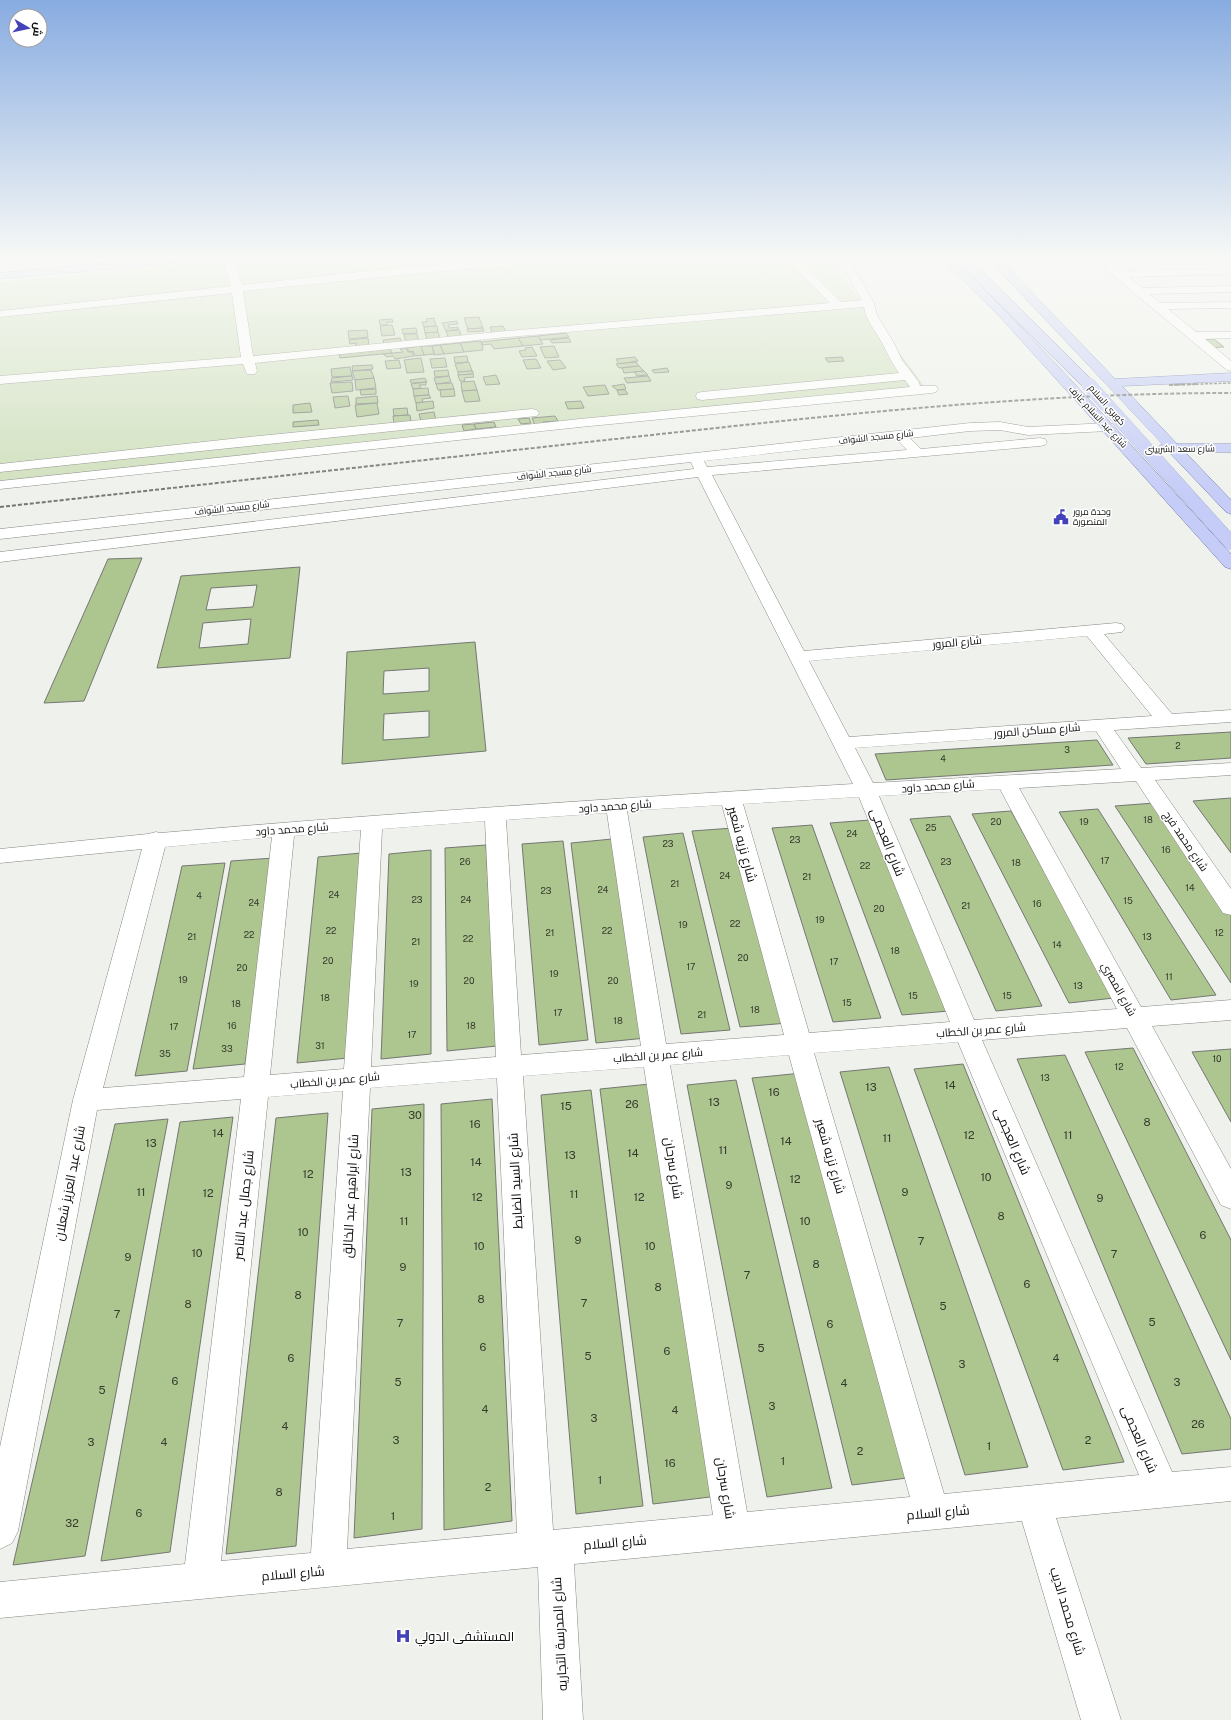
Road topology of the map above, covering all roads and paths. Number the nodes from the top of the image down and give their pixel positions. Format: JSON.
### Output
{"nodes":[{"id":1,"x":243,"y":336,"type":"edge"},
{"id":2,"x":489,"y":336,"type":"edge"},
{"id":3,"x":617,"y":336,"type":"edge"},
{"id":4,"x":884,"y":336,"type":"edge"},
{"id":5,"x":1024,"y":336,"type":"edge"},
{"id":6,"x":1041,"y":336,"type":"edge"},
{"id":7,"x":1058,"y":336,"type":"edge"},
{"id":8,"x":1067,"y":336,"type":"edge"},
{"id":9,"x":1192,"y":336,"type":"edge"},
{"id":10,"x":1215,"y":354,"type":"junction"},
{"id":11,"x":1231,"y":354,"type":"edge"},
{"id":12,"x":249,"y":366,"type":"junction"},
{"id":13,"x":1231,"y":367,"type":"edge"},
{"id":14,"x":1096,"y":368,"type":"junction"},
{"id":15,"x":1055,"y":370,"type":"junction"},
{"id":16,"x":225,"y":374,"type":"dead end"},
{"id":17,"x":908,"y":376,"type":"junction"},
{"id":18,"x":1231,"y":377,"type":"edge"},
{"id":19,"x":0,"y":380,"type":"edge"},
{"id":20,"x":1111,"y":383,"type":"junction"},
{"id":21,"x":689,"y":397,"type":"dead end"},
{"id":22,"x":545,"y":412,"type":"dead end"},
{"id":23,"x":1112,"y":431,"type":"junction"},
{"id":24,"x":900,"y":435,"type":"junction"},
{"id":25,"x":1172,"y":448,"type":"junction"},
{"id":26,"x":1231,"y":448,"type":"edge"},
{"id":27,"x":1129,"y":449,"type":"junction"},
{"id":28,"x":918,"y":453,"type":"junction"},
{"id":29,"x":698,"y":464,"type":"junction"},
{"id":30,"x":0,"y":468,"type":"edge"},
{"id":31,"x":0,"y":484,"type":"edge"},
{"id":32,"x":1231,"y":509,"type":"edge"},
{"id":33,"x":1231,"y":521,"type":"edge"},
{"id":34,"x":0,"y":534,"type":"edge"},
{"id":35,"x":1231,"y":543,"type":"edge"},
{"id":36,"x":0,"y":557,"type":"edge"},
{"id":37,"x":1231,"y":564,"type":"edge"},
{"id":38,"x":1116,"y":628,"type":"dead end"},
{"id":39,"x":1091,"y":630,"type":"junction"},
{"id":40,"x":797,"y":657,"type":"junction"},
{"id":41,"x":1231,"y":716,"type":"edge"},
{"id":42,"x":1167,"y":721,"type":"junction"},
{"id":43,"x":1102,"y":726,"type":"junction"},
{"id":44,"x":842,"y":743,"type":"junction"},
{"id":45,"x":1231,"y":769,"type":"edge"},
{"id":46,"x":1138,"y":774,"type":"junction"},
{"id":47,"x":1006,"y":782,"type":"junction"},
{"id":48,"x":867,"y":791,"type":"junction"},
{"id":49,"x":731,"y":799,"type":"junction"},
{"id":50,"x":616,"y":806,"type":"junction"},
{"id":51,"x":495,"y":814,"type":"junction"},
{"id":52,"x":372,"y":823,"type":"junction"},
{"id":53,"x":284,"y":829,"type":"junction"},
{"id":54,"x":156,"y":839,"type":"junction"},
{"id":55,"x":0,"y":856,"type":"edge"},
{"id":56,"x":1231,"y":907,"type":"edge"},
{"id":57,"x":1231,"y":1010,"type":"edge"},
{"id":58,"x":1134,"y":1018,"type":"junction"},
{"id":59,"x":966,"y":1031,"type":"junction"},
{"id":60,"x":799,"y":1044,"type":"junction"},
{"id":61,"x":655,"y":1055,"type":"junction"},
{"id":62,"x":509,"y":1067,"type":"junction"},
{"id":63,"x":357,"y":1079,"type":"junction"},
{"id":64,"x":256,"y":1087,"type":"junction"},
{"id":65,"x":86,"y":1100,"type":"junction"},
{"id":66,"x":1231,"y":1196,"type":"edge"},
{"id":67,"x":1231,"y":1484,"type":"edge"},
{"id":68,"x":1162,"y":1490,"type":"junction"},
{"id":69,"x":1034,"y":1503,"type":"junction"},
{"id":70,"x":932,"y":1512,"type":"junction"},
{"id":71,"x":0,"y":1531,"type":"edge"},
{"id":72,"x":733,"y":1531,"type":"junction"},
{"id":73,"x":545,"y":1548,"type":"junction"},
{"id":74,"x":328,"y":1569,"type":"junction"},
{"id":75,"x":201,"y":1581,"type":"junction"},
{"id":76,"x":0,"y":1600,"type":"edge"},
{"id":77,"x":563,"y":1720,"type":"edge"},
{"id":78,"x":1101,"y":1720,"type":"edge"}],
"edges":[{"from":1,"to":12,"type":"street"},
{"from":2,"to":12,"type":"street"},
{"from":3,"to":12,"type":"street"},
{"from":4,"to":17,"type":"street"},
{"from":5,"to":15,"type":"main road","name":"شارع عبد السلام عارف"},
{"from":6,"to":35,"type":"main road","name":"كوبري السلام","bridge":true},
{"from":7,"to":33,"type":"main road","name":"كوبري السلام"},
{"from":8,"to":14,"type":"main road"},
{"from":9,"to":10,"type":"street"},
{"from":10,"to":11,"type":"street"},
{"from":10,"to":13,"type":"street"},
{"from":12,"to":16,"type":"street"},
{"from":12,"to":19,"type":"street"},
{"from":14,"to":15,"type":"main road"},
{"from":14,"to":20,"type":"main road"},
{"from":15,"to":23,"type":"main road","name":"شارع عبد السلام عارف"},
{"from":17,"to":21,"type":"street"},
{"from":17,"to":31,"type":"street"},
{"from":18,"to":20,"type":"main road"},
{"from":20,"to":25,"type":"main road"},
{"from":22,"to":30,"type":"street"},
{"from":23,"to":24,"type":"street","name":"شارع مسجد الشواف"},
{"from":23,"to":27,"type":"main road","name":"شارع عبد السلام عارف"},
{"from":23,"to":28,"type":"street"},
{"from":24,"to":28,"type":"street"},
{"from":24,"to":29,"type":"street","name":"شارع مسجد الشواف"},
{"from":25,"to":26,"type":"main road","name":"شارع سعد الشربينى"},
{"from":25,"to":27,"type":"main road","name":"شارع سعد الشربينى"},
{"from":25,"to":32,"type":"main road"},
{"from":27,"to":37,"type":"main road","name":"شارع عبد السلام عارف"},
{"from":28,"to":29,"type":"street"},
{"from":29,"to":34,"type":"street","name":"شارع مسجد الشواف"},
{"from":29,"to":36,"type":"street"},
{"from":29,"to":40,"type":"street","name":"شارع العجمى"},
{"from":38,"to":39,"type":"street","name":"شارع المرور"},
{"from":39,"to":40,"type":"street","name":"شارع المرور"},
{"from":39,"to":42,"type":"street"},
{"from":40,"to":44,"type":"street","name":"شارع العجمى"},
{"from":41,"to":42,"type":"street","name":"شارع مساكن المرور"},
{"from":42,"to":43,"type":"street","name":"شارع مساكن المرور"},
{"from":43,"to":44,"type":"street","name":"شارع مساكن المرور"},
{"from":43,"to":46,"type":"street","name":"شارع محمد فرج"},
{"from":44,"to":48,"type":"street","name":"شارع العجمى"},
{"from":45,"to":46,"type":"street","name":"شارع محمد داود"},
{"from":46,"to":47,"type":"street","name":"شارع محمد داود"},
{"from":46,"to":56,"type":"street","name":"شارع محمد فرج"},
{"from":47,"to":48,"type":"street","name":"شارع محمد داود"},
{"from":47,"to":58,"type":"street","name":"شارع المصري"},
{"from":48,"to":49,"type":"street","name":"شارع محمد داود"},
{"from":48,"to":59,"type":"street","name":"شارع العجمى"},
{"from":49,"to":50,"type":"street","name":"شارع محمد داود"},
{"from":49,"to":60,"type":"street","name":"شارع نزيه شعير"},
{"from":50,"to":51,"type":"street","name":"شارع محمد داود"},
{"from":50,"to":61,"type":"street","name":"شارع سرحان"},
{"from":51,"to":52,"type":"street","name":"شارع محمد داود"},
{"from":51,"to":62,"type":"street","name":"شارع السيد الضابط"},
{"from":52,"to":53,"type":"street","name":"شارع محمد داود"},
{"from":52,"to":63,"type":"street","name":"شارع ابراهيم عبد الخالق"},
{"from":53,"to":54,"type":"street","name":"شارع محمد داود"},
{"from":53,"to":64,"type":"street","name":"شارع جمال عبد الناصر"},
{"from":54,"to":55,"type":"street","name":"شارع محمد داود"},
{"from":54,"to":65,"type":"street","name":"شارع عبد العزيز شعلان"},
{"from":57,"to":58,"type":"street","name":"شارع عمر بن الخطاب"},
{"from":58,"to":59,"type":"street","name":"شارع عمر بن الخطاب"},
{"from":58,"to":66,"type":"street","name":"شارع المصري"},
{"from":59,"to":60,"type":"street","name":"شارع عمر بن الخطاب"},
{"from":59,"to":68,"type":"street","name":"شارع العجمى"},
{"from":60,"to":61,"type":"street","name":"شارع عمر بن الخطاب"},
{"from":60,"to":70,"type":"street","name":"شارع نزيه شعير"},
{"from":61,"to":62,"type":"street","name":"شارع عمر بن الخطاب"},
{"from":61,"to":72,"type":"street","name":"شارع سرحان"},
{"from":62,"to":63,"type":"street","name":"شارع عمر بن الخطاب"},
{"from":62,"to":73,"type":"street","name":"شارع السيد الضابط"},
{"from":63,"to":64,"type":"street","name":"شارع عمر بن الخطاب"},
{"from":63,"to":74,"type":"street","name":"شارع ابراهيم عبد الخالق"},
{"from":64,"to":65,"type":"street","name":"شارع عمر بن الخطاب"},
{"from":64,"to":75,"type":"street","name":"شارع جمال عبد الناصر"},
{"from":65,"to":71,"type":"street","name":"شارع عبد العزيز شعلان"},
{"from":67,"to":68,"type":"street","name":"شارع السلام"},
{"from":68,"to":69,"type":"street","name":"شارع السلام"},
{"from":69,"to":70,"type":"street","name":"شارع السلام"},
{"from":69,"to":78,"type":"street","name":"شارع محمد الديب"},
{"from":70,"to":72,"type":"street","name":"شارع السلام"},
{"from":72,"to":73,"type":"street","name":"شارع السلام"},
{"from":73,"to":74,"type":"street","name":"شارع السلام"},
{"from":73,"to":77,"type":"street","name":"شارع المدرسة التجاريه"},
{"from":74,"to":75,"type":"street","name":"شارع السلام"},
{"from":75,"to":76,"type":"street","name":"شارع السلام"}]}
